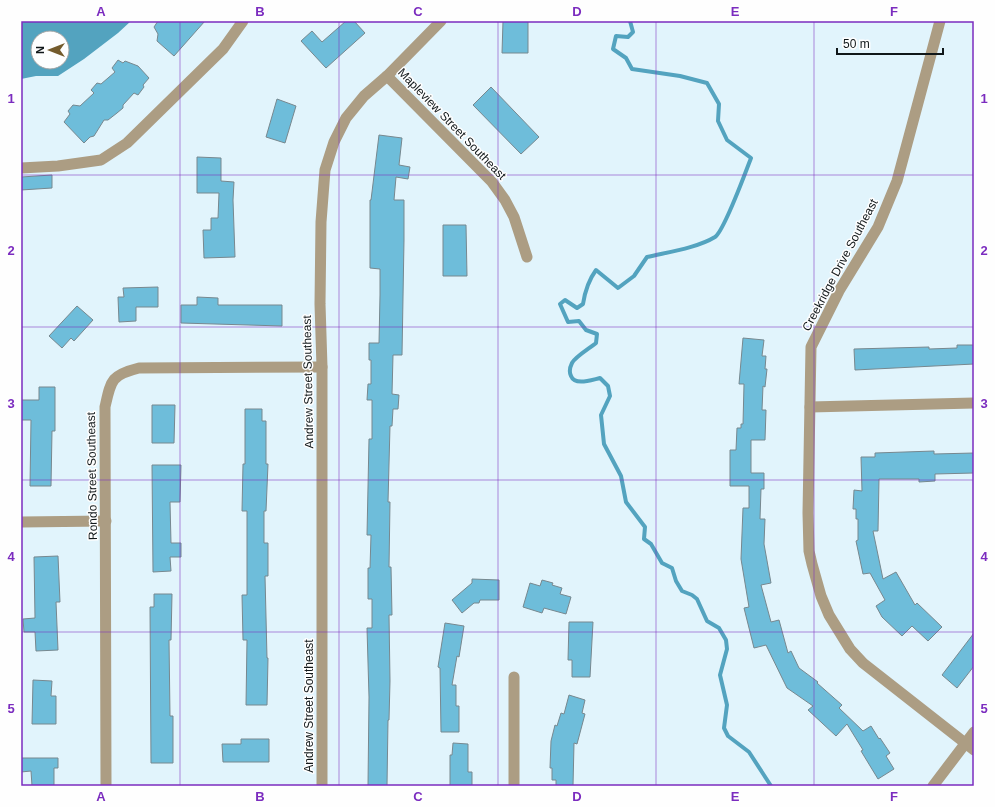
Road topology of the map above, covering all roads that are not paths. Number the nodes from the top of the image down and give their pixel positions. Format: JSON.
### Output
{"nodes":[{"id":1,"x":243,"y":21,"type":"edge"},
{"id":2,"x":441,"y":21,"type":"edge"},
{"id":3,"x":940,"y":21,"type":"edge"},
{"id":4,"x":387,"y":76,"type":"junction"},
{"id":5,"x":21,"y":168,"type":"edge"},
{"id":6,"x":527,"y":257,"type":"dead end"},
{"id":7,"x":322,"y":367,"type":"junction"},
{"id":8,"x":974,"y":403,"type":"edge"},
{"id":9,"x":810,"y":407,"type":"junction"},
{"id":10,"x":106,"y":521,"type":"junction"},
{"id":11,"x":21,"y":522,"type":"edge"},
{"id":12,"x":514,"y":676,"type":"dead end"},
{"id":13,"x":974,"y":732,"type":"edge"},
{"id":14,"x":970,"y":746,"type":"edge"},
{"id":15,"x":106,"y":786,"type":"edge"},
{"id":16,"x":322,"y":786,"type":"edge"},
{"id":17,"x":514,"y":786,"type":"edge"},
{"id":18,"x":933,"y":786,"type":"edge"}],
"edges":[{"from":1,"to":5,"type":"street"},
{"from":2,"to":4,"type":"street","name":"Andrew Street Southeast"},
{"from":3,"to":9,"type":"street","name":"Creekridge Drive Southeast"},
{"from":4,"to":6,"type":"street","name":"Mapleview Street Southeast"},
{"from":4,"to":7,"type":"street","name":"Andrew Street Southeast"},
{"from":7,"to":10,"type":"street","name":"Rondo Street Southeast"},
{"from":7,"to":16,"type":"street","name":"Andrew Street Southeast"},
{"from":8,"to":9,"type":"street"},
{"from":9,"to":14,"type":"street","name":"Creekridge Drive Southeast"},
{"from":10,"to":11,"type":"street"},
{"from":10,"to":15,"type":"street","name":"Rondo Street Southeast"},
{"from":12,"to":17,"type":"street"},
{"from":13,"to":14,"type":"street"},
{"from":14,"to":18,"type":"street"}]}
